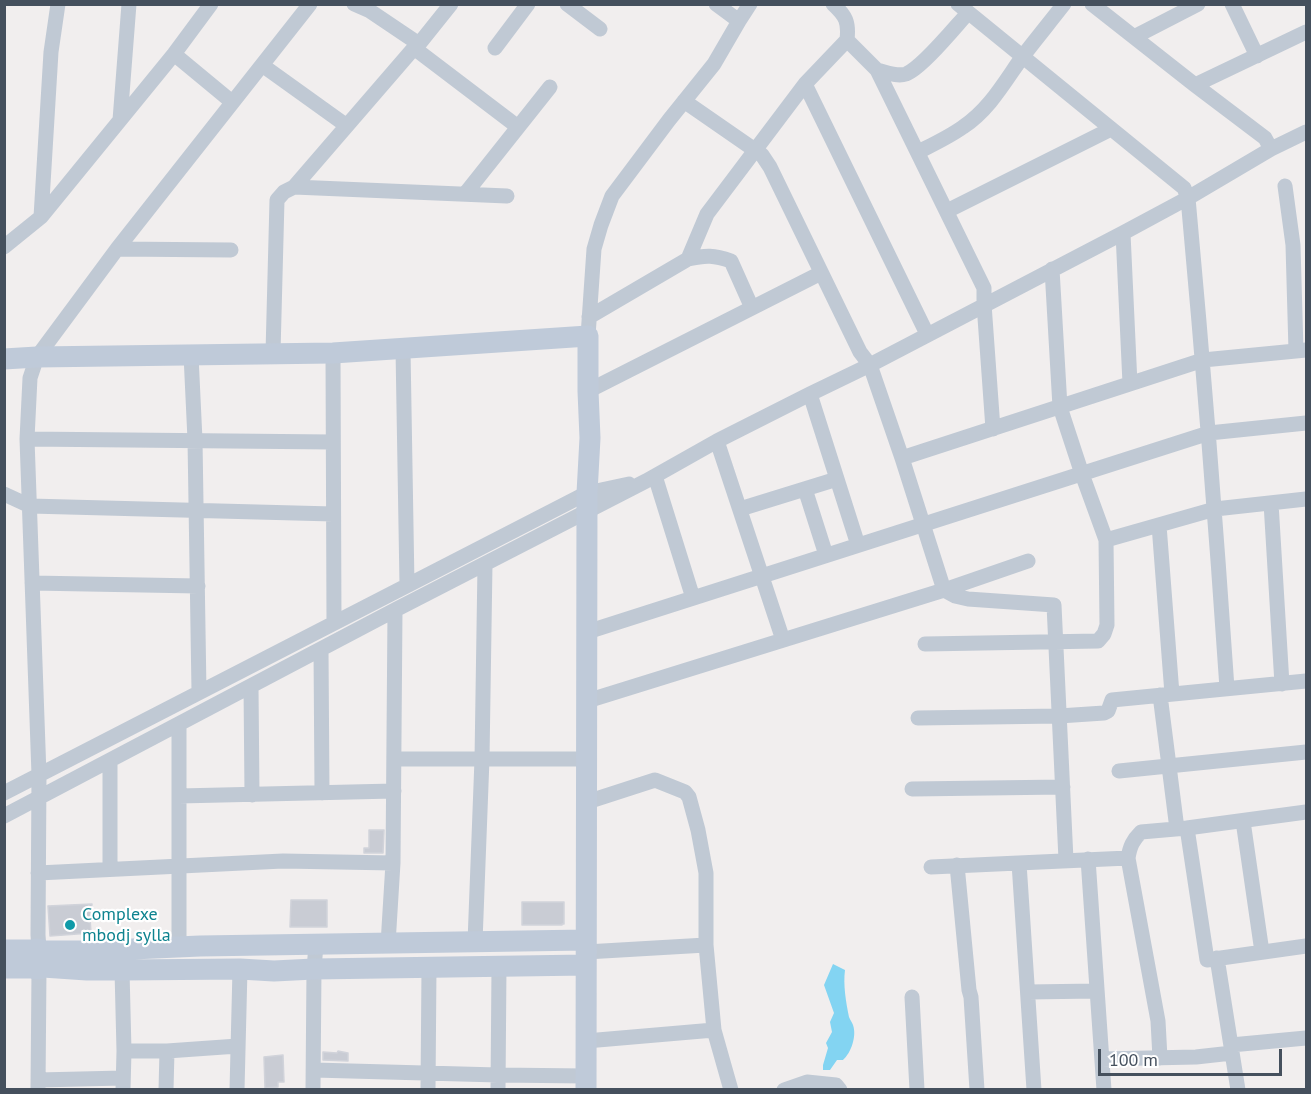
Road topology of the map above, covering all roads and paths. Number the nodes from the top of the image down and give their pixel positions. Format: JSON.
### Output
{"nodes":[{"id":1,"x":58,"y":4,"type":"edge"},
{"id":2,"x":129,"y":4,"type":"edge"},
{"id":3,"x":211,"y":4,"type":"edge"},
{"id":4,"x":310,"y":4,"type":"edge"},
{"id":5,"x":354,"y":4,"type":"edge"},
{"id":6,"x":451,"y":4,"type":"edge"},
{"id":7,"x":528,"y":4,"type":"edge"},
{"id":8,"x":567,"y":4,"type":"edge"},
{"id":9,"x":716,"y":4,"type":"edge"},
{"id":10,"x":750,"y":4,"type":"edge"},
{"id":11,"x":833,"y":4,"type":"edge"},
{"id":12,"x":1064,"y":4,"type":"edge"},
{"id":13,"x":1092,"y":4,"type":"edge"},
{"id":14,"x":1198,"y":4,"type":"edge"},
{"id":15,"x":1232,"y":4,"type":"edge"},
{"id":16,"x":963,"y":9,"type":"edge"},
{"id":17,"x":202,"y":11,"type":"edge"},
{"id":18,"x":739,"y":21,"type":"junction"},
{"id":19,"x":600,"y":29,"type":"dead end"},
{"id":20,"x":1306,"y":32,"type":"edge"},
{"id":21,"x":1134,"y":37,"type":"junction"},
{"id":22,"x":847,"y":40,"type":"junction"},
{"id":23,"x":417,"y":46,"type":"junction"},
{"id":24,"x":495,"y":48,"type":"dead end"},
{"id":25,"x":174,"y":54,"type":"junction"},
{"id":26,"x":1023,"y":56,"type":"junction"},
{"id":27,"x":1257,"y":56,"type":"junction"},
{"id":28,"x":262,"y":65,"type":"junction"},
{"id":29,"x":877,"y":70,"type":"junction"},
{"id":30,"x":805,"y":84,"type":"junction"},
{"id":31,"x":1195,"y":85,"type":"junction"},
{"id":32,"x":550,"y":87,"type":"dead end"},
{"id":33,"x":684,"y":101,"type":"junction"},
{"id":34,"x":232,"y":102,"type":"junction"},
{"id":35,"x":120,"y":120,"type":"junction"},
{"id":36,"x":347,"y":126,"type":"junction"},
{"id":37,"x":518,"y":126,"type":"junction"},
{"id":38,"x":1111,"y":129,"type":"junction"},
{"id":39,"x":1306,"y":132,"type":"edge"},
{"id":40,"x":1271,"y":149,"type":"junction"},
{"id":41,"x":755,"y":150,"type":"junction"},
{"id":42,"x":918,"y":152,"type":"junction"},
{"id":43,"x":1285,"y":186,"type":"dead end"},
{"id":44,"x":294,"y":187,"type":"junction"},
{"id":45,"x":465,"y":194,"type":"junction"},
{"id":46,"x":507,"y":196,"type":"dead end"},
{"id":47,"x":1188,"y":198,"type":"junction"},
{"id":48,"x":947,"y":211,"type":"junction"},
{"id":49,"x":41,"y":217,"type":"junction"},
{"id":50,"x":1123,"y":233,"type":"junction"},
{"id":51,"x":1300,"y":241,"type":"edge"},
{"id":52,"x":4,"y":247,"type":"edge"},
{"id":53,"x":117,"y":249,"type":"junction"},
{"id":54,"x":231,"y":250,"type":"dead end"},
{"id":55,"x":688,"y":259,"type":"junction"},
{"id":56,"x":1052,"y":269,"type":"junction"},
{"id":57,"x":821,"y":273,"type":"junction"},
{"id":58,"x":984,"y":304,"type":"junction"},
{"id":59,"x":752,"y":308,"type":"junction"},
{"id":60,"x":589,"y":326,"type":"junction"},
{"id":61,"x":927,"y":334,"type":"junction"},
{"id":62,"x":403,"y":349,"type":"junction"},
{"id":63,"x":1301,"y":351,"type":"edge"},
{"id":64,"x":273,"y":353,"type":"junction"},
{"id":65,"x":333,"y":353,"type":"junction"},
{"id":66,"x":191,"y":355,"type":"junction"},
{"id":67,"x":37,"y":357,"type":"junction"},
{"id":68,"x":4,"y":359,"type":"edge"},
{"id":69,"x":1203,"y":360,"type":"junction"},
{"id":70,"x":870,"y":365,"type":"junction"},
{"id":71,"x":1130,"y":384,"type":"junction"},
{"id":72,"x":588,"y":391,"type":"junction"},
{"id":73,"x":810,"y":393,"type":"junction"},
{"id":74,"x":1060,"y":407,"type":"junction"},
{"id":75,"x":1306,"y":423,"type":"edge"},
{"id":76,"x":993,"y":429,"type":"junction"},
{"id":77,"x":1209,"y":433,"type":"junction"},
{"id":78,"x":27,"y":439,"type":"junction"},
{"id":79,"x":195,"y":440,"type":"junction"},
{"id":80,"x":717,"y":441,"type":"junction"},
{"id":81,"x":332,"y":442,"type":"junction"},
{"id":82,"x":902,"y":458,"type":"junction"},
{"id":83,"x":1082,"y":474,"type":"junction"},
{"id":84,"x":651,"y":478,"type":"junction"},
{"id":85,"x":837,"y":479,"type":"junction"},
{"id":86,"x":804,"y":489,"type":"junction"},
{"id":87,"x":4,"y":494,"type":"edge"},
{"id":88,"x":1306,"y":499,"type":"edge"},
{"id":89,"x":587,"y":502,"type":"junction"},
{"id":90,"x":1271,"y":503,"type":"junction"},
{"id":91,"x":30,"y":507,"type":"junction"},
{"id":92,"x":740,"y":509,"type":"junction"},
{"id":93,"x":1215,"y":509,"type":"junction"},
{"id":94,"x":196,"y":512,"type":"junction"},
{"id":95,"x":333,"y":514,"type":"junction"},
{"id":96,"x":923,"y":524,"type":"junction"},
{"id":97,"x":1159,"y":525,"type":"junction"},
{"id":98,"x":1106,"y":540,"type":"junction"},
{"id":99,"x":858,"y":545,"type":"junction"},
{"id":100,"x":826,"y":555,"type":"junction"},
{"id":101,"x":1028,"y":561,"type":"dead end"},
{"id":102,"x":485,"y":564,"type":"junction"},
{"id":103,"x":762,"y":576,"type":"junction"},
{"id":104,"x":32,"y":583,"type":"junction"},
{"id":105,"x":407,"y":585,"type":"junction"},
{"id":106,"x":198,"y":586,"type":"junction"},
{"id":107,"x":944,"y":590,"type":"junction"},
{"id":108,"x":693,"y":598,"type":"junction"},
{"id":109,"x":395,"y":610,"type":"junction"},
{"id":110,"x":334,"y":623,"type":"junction"},
{"id":111,"x":587,"y":632,"type":"junction"},
{"id":112,"x":783,"y":640,"type":"junction"},
{"id":113,"x":1056,"y":643,"type":"junction"},
{"id":114,"x":925,"y":644,"type":"dead end"},
{"id":115,"x":321,"y":649,"type":"junction"},
{"id":116,"x":1306,"y":681,"type":"edge"},
{"id":117,"x":1282,"y":684,"type":"junction"},
{"id":118,"x":251,"y":686,"type":"junction"},
{"id":119,"x":1227,"y":688,"type":"junction"},
{"id":120,"x":199,"y":692,"type":"junction"},
{"id":121,"x":1166,"y":695,"type":"junction"},
{"id":122,"x":587,"y":701,"type":"junction"},
{"id":123,"x":1059,"y":716,"type":"junction"},
{"id":124,"x":918,"y":718,"type":"dead end"},
{"id":125,"x":179,"y":724,"type":"junction"},
{"id":126,"x":1306,"y":752,"type":"edge"},
{"id":127,"x":394,"y":759,"type":"junction"},
{"id":128,"x":482,"y":759,"type":"junction"},
{"id":129,"x":587,"y":759,"type":"junction"},
{"id":130,"x":110,"y":761,"type":"junction"},
{"id":131,"x":1169,"y":766,"type":"junction"},
{"id":132,"x":1119,"y":771,"type":"dead end"},
{"id":133,"x":39,"y":775,"type":"junction"},
{"id":134,"x":1063,"y":787,"type":"junction"},
{"id":135,"x":912,"y":789,"type":"dead end"},
{"id":136,"x":394,"y":791,"type":"junction"},
{"id":137,"x":4,"y":793,"type":"edge"},
{"id":138,"x":322,"y":793,"type":"junction"},
{"id":139,"x":252,"y":795,"type":"junction"},
{"id":140,"x":179,"y":796,"type":"junction"},
{"id":141,"x":38,"y":799,"type":"junction"},
{"id":142,"x":587,"y":802,"type":"junction"},
{"id":143,"x":1306,"y":812,"type":"edge"},
{"id":144,"x":4,"y":816,"type":"edge"},
{"id":145,"x":1243,"y":821,"type":"junction"},
{"id":146,"x":1182,"y":829,"type":"junction"},
{"id":147,"x":1128,"y":858,"type":"junction"},
{"id":148,"x":1088,"y":859,"type":"junction"},
{"id":149,"x":1066,"y":860,"type":"junction"},
{"id":150,"x":393,"y":863,"type":"junction"},
{"id":151,"x":1019,"y":863,"type":"junction"},
{"id":152,"x":957,"y":865,"type":"junction"},
{"id":153,"x":179,"y":866,"type":"junction"},
{"id":154,"x":931,"y":867,"type":"dead end"},
{"id":155,"x":110,"y":869,"type":"junction"},
{"id":156,"x":38,"y":873,"type":"junction"},
{"id":157,"x":453,"y":942,"type":"junction"},
{"id":158,"x":475,"y":942,"type":"junction"},
{"id":159,"x":393,"y":944,"type":"junction"},
{"id":160,"x":316,"y":945,"type":"junction"},
{"id":161,"x":706,"y":945,"type":"junction"},
{"id":162,"x":1306,"y":945,"type":"edge"},
{"id":163,"x":201,"y":946,"type":"junction"},
{"id":164,"x":179,"y":948,"type":"junction"},
{"id":165,"x":4,"y":950,"type":"edge"},
{"id":166,"x":586,"y":952,"type":"junction"},
{"id":167,"x":1262,"y":952,"type":"junction"},
{"id":168,"x":1217,"y":958,"type":"junction"},
{"id":169,"x":38,"y":959,"type":"junction"},
{"id":170,"x":499,"y":966,"type":"junction"},
{"id":171,"x":398,"y":967,"type":"junction"},
{"id":172,"x":429,"y":967,"type":"junction"},
{"id":173,"x":451,"y":967,"type":"junction"},
{"id":174,"x":4,"y":968,"type":"edge"},
{"id":175,"x":196,"y":969,"type":"junction"},
{"id":176,"x":240,"y":969,"type":"junction"},
{"id":177,"x":314,"y":969,"type":"junction"},
{"id":178,"x":122,"y":970,"type":"junction"},
{"id":179,"x":1096,"y":991,"type":"junction"},
{"id":180,"x":1028,"y":992,"type":"junction"},
{"id":181,"x":912,"y":997,"type":"dead end"},
{"id":182,"x":714,"y":1030,"type":"junction"},
{"id":183,"x":1306,"y":1038,"type":"edge"},
{"id":184,"x":586,"y":1041,"type":"junction"},
{"id":185,"x":238,"y":1046,"type":"junction"},
{"id":186,"x":1231,"y":1049,"type":"junction"},
{"id":187,"x":124,"y":1051,"type":"junction"},
{"id":188,"x":167,"y":1051,"type":"junction"},
{"id":189,"x":1160,"y":1058,"type":"junction"},
{"id":190,"x":1102,"y":1059,"type":"junction"},
{"id":191,"x":314,"y":1070,"type":"junction"},
{"id":192,"x":428,"y":1082,"type":"edge"},
{"id":193,"x":498,"y":1082,"type":"edge"},
{"id":194,"x":586,"y":1083,"type":"edge"},
{"id":195,"x":123,"y":1084,"type":"edge"},
{"id":196,"x":38,"y":1085,"type":"edge"},
{"id":197,"x":166,"y":1089,"type":"edge"},
{"id":198,"x":237,"y":1089,"type":"edge"},
{"id":199,"x":313,"y":1089,"type":"edge"},
{"id":200,"x":731,"y":1089,"type":"edge"},
{"id":201,"x":784,"y":1089,"type":"edge"},
{"id":202,"x":840,"y":1089,"type":"edge"},
{"id":203,"x":917,"y":1089,"type":"edge"},
{"id":204,"x":977,"y":1089,"type":"edge"},
{"id":205,"x":1034,"y":1089,"type":"edge"},
{"id":206,"x":1104,"y":1089,"type":"edge"},
{"id":207,"x":1238,"y":1089,"type":"edge"}],
"edges":[{"from":1,"to":49,"type":"street"},
{"from":2,"to":35,"type":"street"},
{"from":3,"to":17,"type":"street"},
{"from":4,"to":28,"type":"street"},
{"from":5,"to":23,"type":"street"},
{"from":6,"to":23,"type":"street"},
{"from":7,"to":24,"type":"street"},
{"from":8,"to":19,"type":"street"},
{"from":9,"to":18,"type":"street"},
{"from":10,"to":18,"type":"street"},
{"from":11,"to":22,"type":"street"},
{"from":12,"to":26,"type":"street"},
{"from":13,"to":21,"type":"street"},
{"from":14,"to":21,"type":"street"},
{"from":15,"to":27,"type":"street"},
{"from":16,"to":26,"type":"street"},
{"from":16,"to":29,"type":"street"},
{"from":17,"to":25,"type":"street"},
{"from":18,"to":33,"type":"street"},
{"from":20,"to":27,"type":"street"},
{"from":21,"to":31,"type":"street"},
{"from":22,"to":29,"type":"street"},
{"from":22,"to":30,"type":"street"},
{"from":23,"to":36,"type":"street"},
{"from":23,"to":37,"type":"street"},
{"from":25,"to":34,"type":"street"},
{"from":25,"to":35,"type":"street"},
{"from":26,"to":38,"type":"street"},
{"from":26,"to":42,"type":"street"},
{"from":27,"to":31,"type":"street"},
{"from":28,"to":34,"type":"street"},
{"from":28,"to":36,"type":"street"},
{"from":29,"to":42,"type":"street"},
{"from":30,"to":41,"type":"street"},
{"from":30,"to":61,"type":"street"},
{"from":31,"to":40,"type":"street"},
{"from":32,"to":37,"type":"street"},
{"from":33,"to":41,"type":"street"},
{"from":33,"to":60,"type":"street"},
{"from":34,"to":53,"type":"street"},
{"from":35,"to":49,"type":"street"},
{"from":36,"to":44,"type":"street"},
{"from":37,"to":45,"type":"street"},
{"from":38,"to":47,"type":"street"},
{"from":38,"to":48,"type":"street"},
{"from":39,"to":40,"type":"street"},
{"from":40,"to":47,"type":"street"},
{"from":41,"to":55,"type":"street"},
{"from":41,"to":57,"type":"street"},
{"from":42,"to":48,"type":"street"},
{"from":43,"to":51,"type":"street"},
{"from":44,"to":45,"type":"street"},
{"from":44,"to":64,"type":"street"},
{"from":45,"to":46,"type":"street"},
{"from":47,"to":50,"type":"street"},
{"from":47,"to":69,"type":"street"},
{"from":48,"to":58,"type":"street"},
{"from":49,"to":52,"type":"street"},
{"from":50,"to":56,"type":"street"},
{"from":50,"to":71,"type":"street"},
{"from":51,"to":63,"type":"street"},
{"from":53,"to":54,"type":"street"},
{"from":53,"to":67,"type":"street"},
{"from":55,"to":59,"type":"street"},
{"from":55,"to":60,"type":"street"},
{"from":56,"to":58,"type":"street"},
{"from":56,"to":74,"type":"street"},
{"from":57,"to":59,"type":"street"},
{"from":57,"to":70,"type":"street"},
{"from":58,"to":61,"type":"street"},
{"from":58,"to":76,"type":"street"},
{"from":59,"to":72,"type":"street"},
{"from":60,"to":62,"type":"street"},
{"from":60,"to":72,"type":"street"},
{"from":61,"to":70,"type":"street"},
{"from":62,"to":65,"type":"street"},
{"from":62,"to":105,"type":"street"},
{"from":63,"to":69,"type":"street"},
{"from":64,"to":65,"type":"street"},
{"from":64,"to":66,"type":"street"},
{"from":65,"to":81,"type":"street"},
{"from":66,"to":67,"type":"street"},
{"from":66,"to":79,"type":"street"},
{"from":67,"to":68,"type":"street"},
{"from":67,"to":78,"type":"street"},
{"from":69,"to":71,"type":"street"},
{"from":69,"to":77,"type":"street"},
{"from":70,"to":73,"type":"street"},
{"from":70,"to":82,"type":"street"},
{"from":71,"to":74,"type":"street"},
{"from":72,"to":89,"type":"street"},
{"from":73,"to":80,"type":"street"},
{"from":73,"to":85,"type":"street"},
{"from":74,"to":76,"type":"street"},
{"from":74,"to":83,"type":"street"},
{"from":75,"to":77,"type":"street"},
{"from":76,"to":82,"type":"street"},
{"from":77,"to":83,"type":"street"},
{"from":77,"to":93,"type":"street"},
{"from":78,"to":79,"type":"street"},
{"from":78,"to":91,"type":"street"},
{"from":79,"to":81,"type":"street"},
{"from":79,"to":94,"type":"street"},
{"from":80,"to":84,"type":"street"},
{"from":80,"to":92,"type":"street"},
{"from":81,"to":95,"type":"street"},
{"from":82,"to":96,"type":"street"},
{"from":83,"to":96,"type":"street"},
{"from":83,"to":98,"type":"street"},
{"from":84,"to":89,"type":"street"},
{"from":84,"to":108,"type":"street"},
{"from":85,"to":86,"type":"street"},
{"from":85,"to":99,"type":"street"},
{"from":86,"to":92,"type":"street"},
{"from":86,"to":100,"type":"street"},
{"from":87,"to":91,"type":"street"},
{"from":88,"to":90,"type":"street"},
{"from":89,"to":102,"type":"street"},
{"from":89,"to":105,"type":"street"},
{"from":89,"to":111,"type":"street"},
{"from":90,"to":93,"type":"street"},
{"from":90,"to":117,"type":"street"},
{"from":91,"to":94,"type":"street"},
{"from":91,"to":104,"type":"street"},
{"from":92,"to":103,"type":"street"},
{"from":93,"to":97,"type":"street"},
{"from":93,"to":119,"type":"street"},
{"from":94,"to":95,"type":"street"},
{"from":94,"to":106,"type":"street"},
{"from":95,"to":110,"type":"street"},
{"from":96,"to":99,"type":"street"},
{"from":96,"to":107,"type":"street"},
{"from":97,"to":98,"type":"street"},
{"from":97,"to":121,"type":"street"},
{"from":98,"to":113,"type":"street"},
{"from":99,"to":100,"type":"street"},
{"from":100,"to":103,"type":"street"},
{"from":101,"to":107,"type":"street"},
{"from":102,"to":109,"type":"street"},
{"from":102,"to":128,"type":"street"},
{"from":103,"to":108,"type":"street"},
{"from":103,"to":112,"type":"street"},
{"from":104,"to":106,"type":"street"},
{"from":104,"to":133,"type":"street"},
{"from":105,"to":110,"type":"street"},
{"from":106,"to":120,"type":"street"},
{"from":107,"to":112,"type":"street"},
{"from":107,"to":113,"type":"street"},
{"from":108,"to":111,"type":"street"},
{"from":109,"to":115,"type":"street"},
{"from":109,"to":127,"type":"street"},
{"from":110,"to":120,"type":"street"},
{"from":111,"to":122,"type":"street"},
{"from":112,"to":122,"type":"street"},
{"from":113,"to":114,"type":"street"},
{"from":113,"to":123,"type":"street"},
{"from":115,"to":118,"type":"street"},
{"from":115,"to":138,"type":"street"},
{"from":116,"to":117,"type":"street"},
{"from":117,"to":119,"type":"street"},
{"from":118,"to":125,"type":"street"},
{"from":118,"to":139,"type":"street"},
{"from":119,"to":121,"type":"street"},
{"from":120,"to":133,"type":"street"},
{"from":121,"to":123,"type":"street"},
{"from":121,"to":131,"type":"street"},
{"from":122,"to":129,"type":"street"},
{"from":123,"to":124,"type":"street"},
{"from":123,"to":134,"type":"street"},
{"from":125,"to":130,"type":"street"},
{"from":125,"to":140,"type":"street"},
{"from":126,"to":131,"type":"street"},
{"from":127,"to":128,"type":"street"},
{"from":127,"to":136,"type":"street"},
{"from":128,"to":129,"type":"street"},
{"from":128,"to":158,"type":"street"},
{"from":129,"to":142,"type":"street"},
{"from":130,"to":141,"type":"street"},
{"from":130,"to":155,"type":"street"},
{"from":131,"to":132,"type":"street"},
{"from":131,"to":146,"type":"street"},
{"from":133,"to":137,"type":"street"},
{"from":133,"to":141,"type":"street"},
{"from":134,"to":135,"type":"street"},
{"from":134,"to":149,"type":"street"},
{"from":136,"to":138,"type":"street"},
{"from":136,"to":150,"type":"street"},
{"from":138,"to":139,"type":"street"},
{"from":139,"to":140,"type":"street"},
{"from":140,"to":153,"type":"street"},
{"from":141,"to":144,"type":"street"},
{"from":141,"to":156,"type":"street"},
{"from":142,"to":161,"type":"street"},
{"from":142,"to":166,"type":"street"},
{"from":143,"to":145,"type":"street"},
{"from":145,"to":146,"type":"street"},
{"from":145,"to":167,"type":"street"},
{"from":146,"to":147,"type":"street"},
{"from":146,"to":168,"type":"street"},
{"from":147,"to":148,"type":"street"},
{"from":147,"to":189,"type":"street"},
{"from":148,"to":149,"type":"street"},
{"from":148,"to":179,"type":"street"},
{"from":149,"to":151,"type":"street"},
{"from":150,"to":153,"type":"street"},
{"from":150,"to":159,"type":"street"},
{"from":151,"to":152,"type":"street"},
{"from":151,"to":180,"type":"street"},
{"from":152,"to":154,"type":"street"},
{"from":152,"to":204,"type":"street"},
{"from":153,"to":155,"type":"street"},
{"from":153,"to":164,"type":"street"},
{"from":155,"to":156,"type":"street"},
{"from":156,"to":169,"type":"street"},
{"from":157,"to":158,"type":"street"},
{"from":157,"to":159,"type":"street"},
{"from":157,"to":173,"type":"street"},
{"from":158,"to":166,"type":"street"},
{"from":159,"to":160,"type":"street"},
{"from":159,"to":171,"type":"street"},
{"from":160,"to":163,"type":"street"},
{"from":160,"to":177,"type":"street"},
{"from":161,"to":166,"type":"street"},
{"from":161,"to":182,"type":"street"},
{"from":162,"to":167,"type":"street"},
{"from":163,"to":164,"type":"street"},
{"from":163,"to":175,"type":"street"},
{"from":164,"to":169,"type":"street"},
{"from":165,"to":169,"type":"street"},
{"from":166,"to":170,"type":"street"},
{"from":166,"to":184,"type":"street"},
{"from":167,"to":168,"type":"street"},
{"from":168,"to":186,"type":"street"},
{"from":169,"to":174,"type":"street"},
{"from":169,"to":178,"type":"street"},
{"from":169,"to":196,"type":"street"},
{"from":170,"to":173,"type":"street"},
{"from":170,"to":193,"type":"street"},
{"from":171,"to":172,"type":"street"},
{"from":171,"to":177,"type":"street"},
{"from":172,"to":173,"type":"street"},
{"from":172,"to":192,"type":"street"},
{"from":175,"to":176,"type":"street"},
{"from":175,"to":178,"type":"street"},
{"from":176,"to":177,"type":"street"},
{"from":176,"to":185,"type":"street"},
{"from":177,"to":191,"type":"street"},
{"from":178,"to":187,"type":"street"},
{"from":179,"to":180,"type":"street"},
{"from":179,"to":190,"type":"street"},
{"from":180,"to":205,"type":"street"},
{"from":181,"to":203,"type":"street"},
{"from":182,"to":184,"type":"street"},
{"from":182,"to":200,"type":"street"},
{"from":183,"to":186,"type":"street"},
{"from":184,"to":194,"type":"street"},
{"from":185,"to":188,"type":"street"},
{"from":185,"to":198,"type":"street"},
{"from":186,"to":189,"type":"street"},
{"from":186,"to":207,"type":"street"},
{"from":187,"to":188,"type":"street"},
{"from":187,"to":195,"type":"street"},
{"from":188,"to":197,"type":"street"},
{"from":189,"to":190,"type":"street"},
{"from":190,"to":206,"type":"street"},
{"from":191,"to":192,"type":"street"},
{"from":191,"to":199,"type":"street"},
{"from":192,"to":193,"type":"street"},
{"from":193,"to":194,"type":"street"},
{"from":195,"to":196,"type":"street"},
{"from":201,"to":202,"type":"street"}]}
